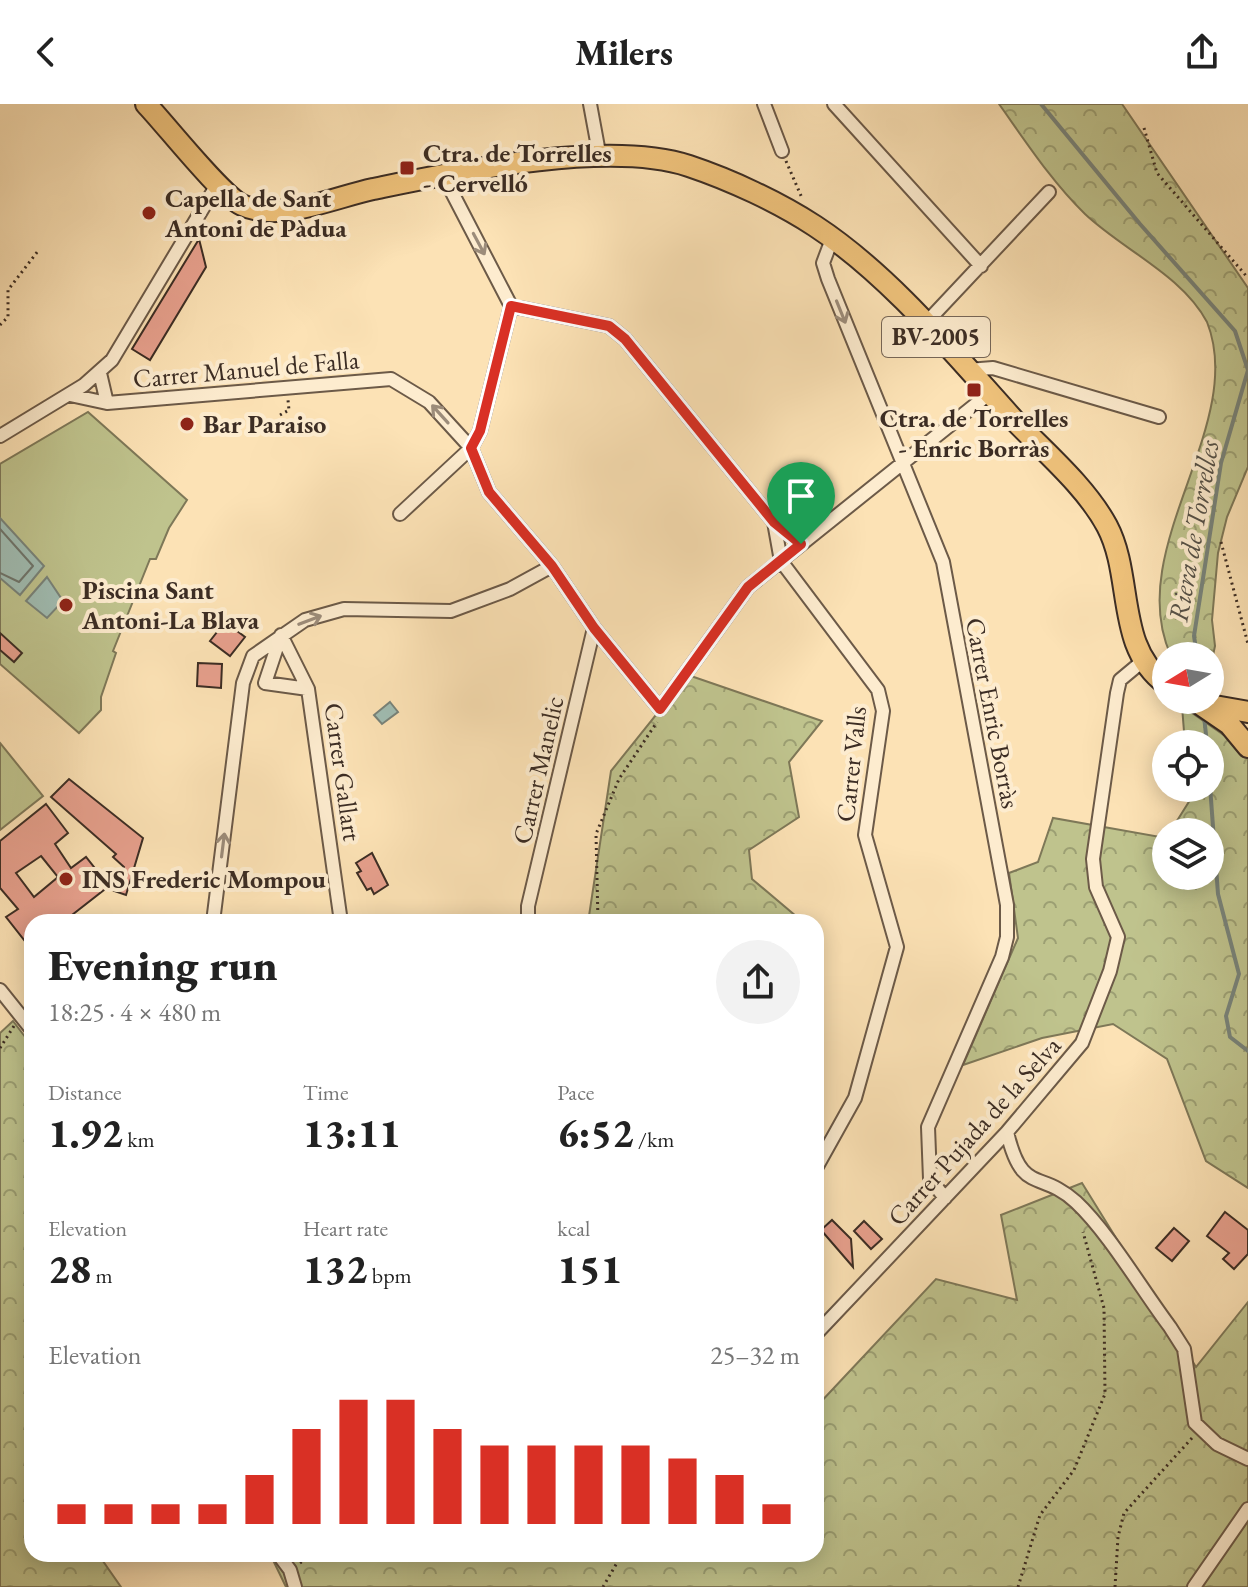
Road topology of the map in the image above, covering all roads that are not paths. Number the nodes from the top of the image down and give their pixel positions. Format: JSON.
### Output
{"nodes":[{"id":1,"x":146,"y":104,"type":"edge"},
{"id":2,"x":590,"y":104,"type":"edge"},
{"id":3,"x":764,"y":104,"type":"edge"},
{"id":4,"x":834,"y":104,"type":"edge"},
{"id":5,"x":782,"y":151,"type":"road end"},
{"id":6,"x":600,"y":158,"type":"junction"},
{"id":7,"x":443,"y":175,"type":"junction"},
{"id":8,"x":218,"y":183,"type":"junction"},
{"id":9,"x":1049,"y":192,"type":"dead end"},
{"id":10,"x":832,"y":239,"type":"junction"},
{"id":11,"x":981,"y":266,"type":"junction"},
{"id":12,"x":511,"y":306,"type":"junction"},
{"id":13,"x":924,"y":325,"type":"junction"},
{"id":14,"x":968,"y":370,"type":"junction"},
{"id":15,"x":100,"y":373,"type":"junction"},
{"id":16,"x":990,"y":393,"type":"junction"},
{"id":17,"x":70,"y":395,"type":"junction"},
{"id":18,"x":107,"y":403,"type":"junction"},
{"id":19,"x":1159,"y":417,"type":"dead end"},
{"id":20,"x":0,"y":436,"type":"edge"},
{"id":21,"x":471,"y":448,"type":"junction"},
{"id":22,"x":903,"y":464,"type":"junction"},
{"id":23,"x":400,"y":514,"type":"dead end"},
{"id":24,"x":774,"y":522,"type":"junction"},
{"id":25,"x":801,"y":544,"type":"junction"},
{"id":26,"x":781,"y":561,"type":"junction"},
{"id":27,"x":552,"y":566,"type":"junction"},
{"id":28,"x":594,"y":628,"type":"junction"},
{"id":29,"x":281,"y":635,"type":"junction"},
{"id":30,"x":1144,"y":660,"type":"junction"},
{"id":31,"x":1152,"y":669,"type":"edge"},
{"id":32,"x":308,"y":689,"type":"junction"},
{"id":33,"x":1224,"y":707,"type":"edge"},
{"id":34,"x":1248,"y":712,"type":"edge"},
{"id":35,"x":1212,"y":714,"type":"edge"},
{"id":36,"x":1245,"y":744,"type":"edge"},
{"id":37,"x":214,"y":914,"type":"edge"},
{"id":38,"x":340,"y":914,"type":"edge"},
{"id":39,"x":528,"y":914,"type":"edge"},
{"id":40,"x":0,"y":990,"type":"edge"},
{"id":41,"x":24,"y":1020,"type":"edge"},
{"id":42,"x":1007,"y":1132,"type":"junction"},
{"id":43,"x":824,"y":1154,"type":"edge"},
{"id":44,"x":945,"y":1198,"type":"junction"},
{"id":45,"x":824,"y":1326,"type":"edge"},
{"id":46,"x":1248,"y":1459,"type":"edge"},
{"id":47,"x":1248,"y":1509,"type":"edge"},
{"id":48,"x":284,"y":1562,"type":"edge"},
{"id":49,"x":295,"y":1587,"type":"edge"},
{"id":50,"x":1194,"y":1587,"type":"edge"}],
"edges":[{"from":1,"to":8,"type":"main road","number":"BV-2005"},
{"from":2,"to":6,"type":"street"},
{"from":3,"to":5,"type":"street"},
{"from":4,"to":11,"type":"street"},
{"from":6,"to":7,"type":"main road","number":"BV-2005"},
{"from":6,"to":10,"type":"main road","number":"BV-2005"},
{"from":7,"to":8,"type":"main road","number":"BV-2005"},
{"from":7,"to":12,"type":"street","one_way":true},
{"from":8,"to":15,"type":"street"},
{"from":9,"to":11,"type":"street"},
{"from":10,"to":13,"type":"main road","number":"BV-2005"},
{"from":10,"to":22,"type":"street","name":"Carrer Enric Borràs","one_way":true},
{"from":11,"to":13,"type":"street"},
{"from":12,"to":21,"type":"street"},
{"from":12,"to":24,"type":"street","name":"Carrer Valls"},
{"from":13,"to":14,"type":"main road","number":"BV-2005"},
{"from":14,"to":16,"type":"main road","number":"BV-2005"},
{"from":14,"to":19,"type":"street"},
{"from":15,"to":17,"type":"street"},
{"from":15,"to":18,"type":"street","name":"Carrer Manuel de Falla"},
{"from":16,"to":22,"type":"street"},
{"from":16,"to":30,"type":"main road","number":"BV-2005"},
{"from":17,"to":18,"type":"street","name":"Carrer Manuel de Falla"},
{"from":17,"to":20,"type":"street"},
{"from":21,"to":18,"type":"street","name":"Carrer Manuel de Falla","one_way":true},
{"from":21,"to":23,"type":"street"},
{"from":21,"to":27,"type":"street","name":"Carrer Manuel de Falla"},
{"from":22,"to":25,"type":"street"},
{"from":22,"to":44,"type":"street","name":"Carrer Enric Borràs"},
{"from":24,"to":25,"type":"street","name":"Carrer Valls"},
{"from":24,"to":26,"type":"street","name":"Carrer Valls"},
{"from":25,"to":26,"type":"street"},
{"from":26,"to":28,"type":"street","name":"Carrer Manuel de Falla"},
{"from":26,"to":43,"type":"street","name":"Carrer Valls"},
{"from":27,"to":28,"type":"street","name":"Carrer Manuel de Falla"},
{"from":29,"to":27,"type":"street","one_way":true},
{"from":28,"to":39,"type":"street","name":"Carrer Manelic"},
{"from":29,"to":32,"type":"street","name":"Carrer Gallart"},
{"from":29,"to":32,"type":"street"},
{"from":37,"to":29,"type":"street","one_way":true},
{"from":30,"to":31,"type":"main road","number":"BV-2005"},
{"from":30,"to":42,"type":"street","name":"Carrer Pujada de la Selva"},
{"from":32,"to":38,"type":"street","name":"Carrer Gallart"},
{"from":33,"to":34,"type":"main road"},
{"from":34,"to":36,"type":"main road"},
{"from":35,"to":36,"type":"main road"},
{"from":40,"to":41,"type":"street"},
{"from":42,"to":44,"type":"street","name":"Carrer Pujada de la Selva"},
{"from":42,"to":46,"type":"street"},
{"from":44,"to":45,"type":"street","name":"Carrer Pujada de la Selva"},
{"from":47,"to":50,"type":"street"},
{"from":48,"to":49,"type":"street"}]}
